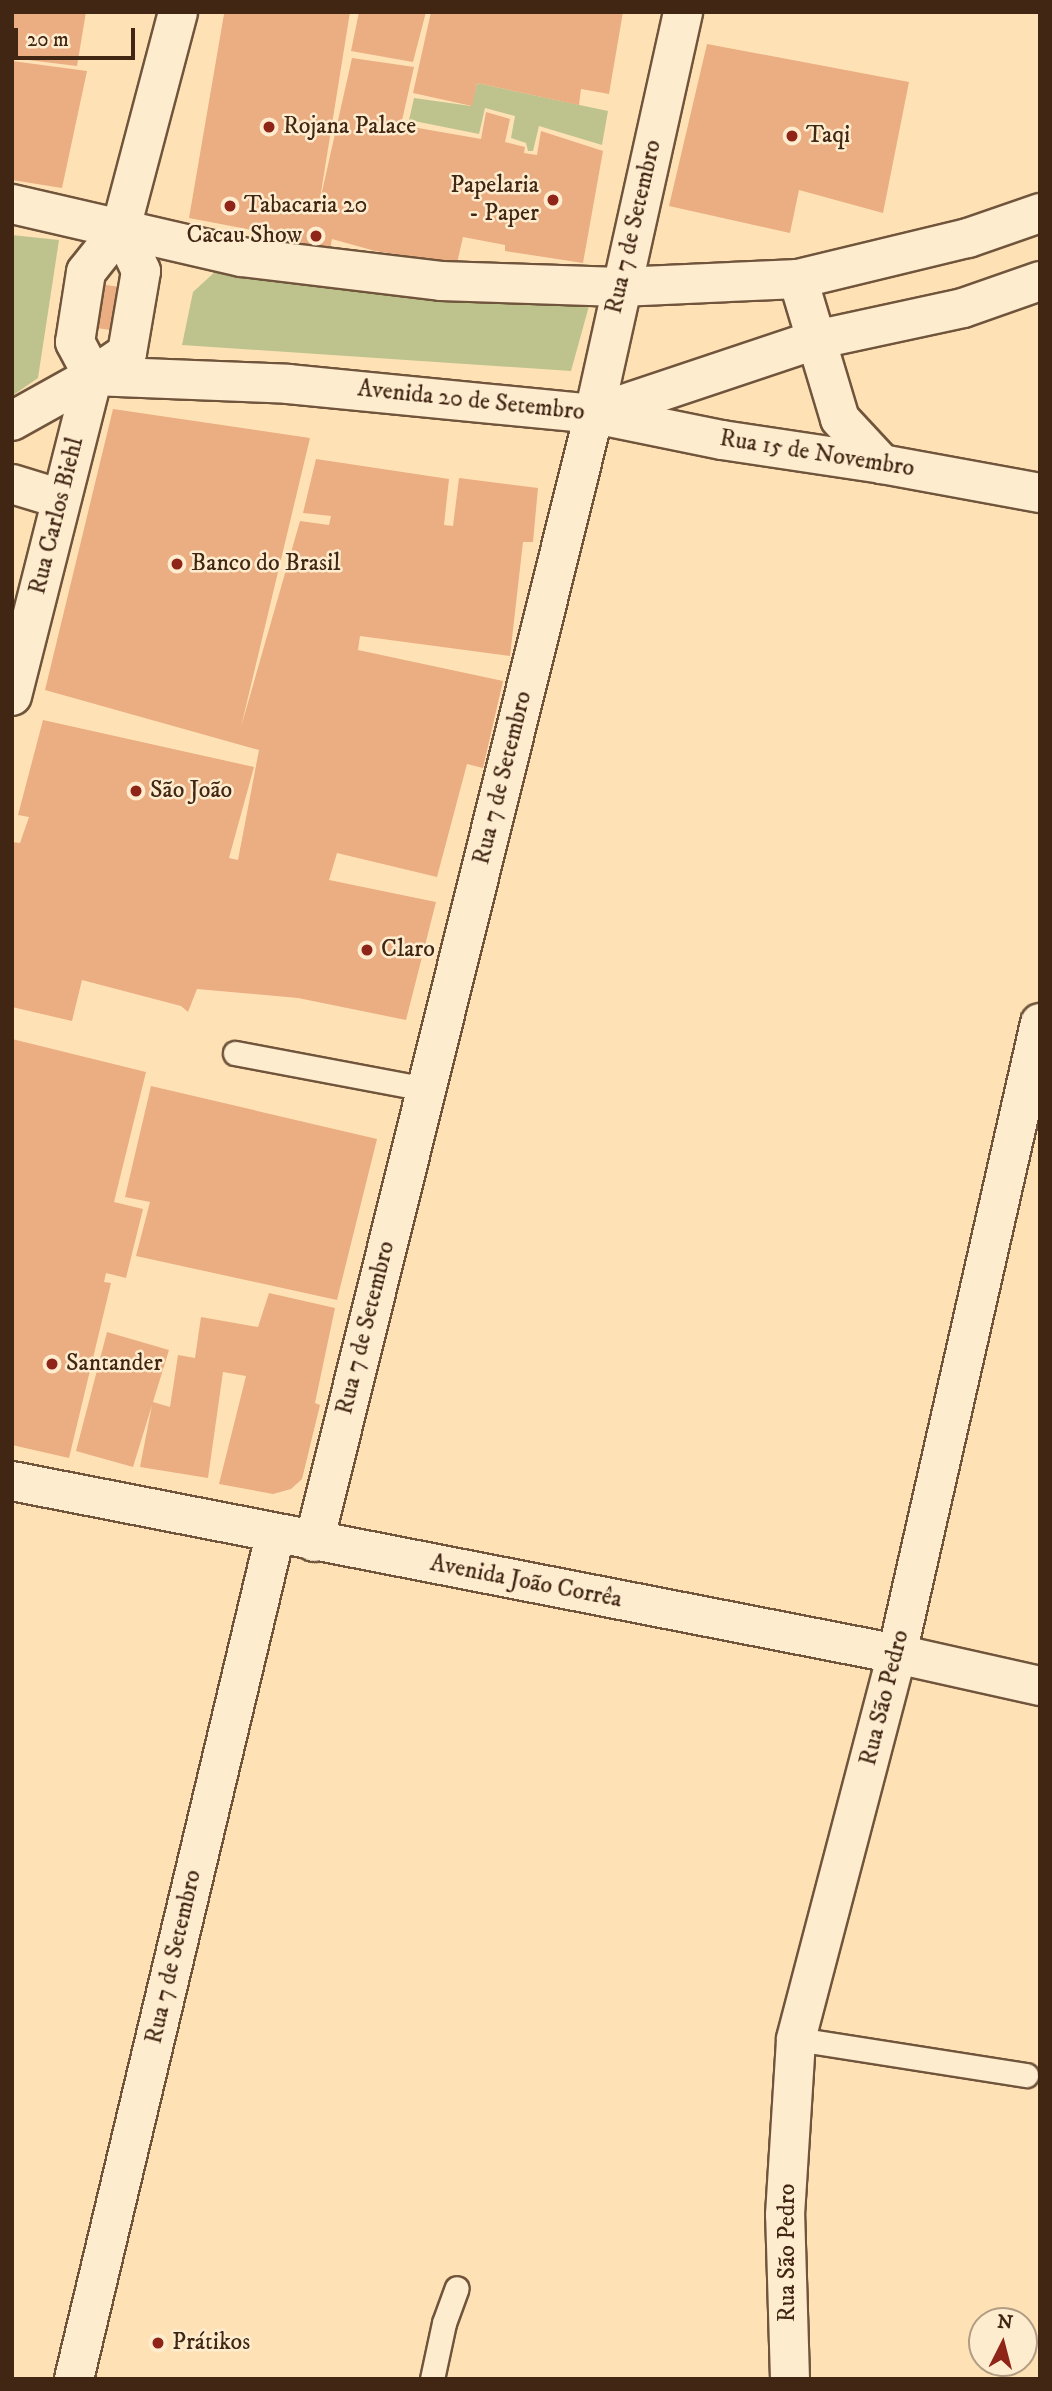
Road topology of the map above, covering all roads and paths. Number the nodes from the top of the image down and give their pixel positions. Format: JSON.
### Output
{"nodes":[{"id":1,"x":178,"y":12,"type":"edge"},
{"id":2,"x":683,"y":12,"type":"edge"},
{"id":3,"x":12,"y":204,"type":"edge"},
{"id":4,"x":1040,"y":213,"type":"edge"},
{"id":5,"x":121,"y":228,"type":"junction"},
{"id":6,"x":798,"y":279,"type":"junction"},
{"id":7,"x":1040,"y":281,"type":"edge"},
{"id":8,"x":621,"y":287,"type":"junction"},
{"id":9,"x":816,"y":340,"type":"junction"},
{"id":10,"x":93,"y":376,"type":"junction"},
{"id":11,"x":594,"y":414,"type":"junction"},
{"id":12,"x":12,"y":421,"type":"edge"},
{"id":13,"x":882,"y":464,"type":"junction"},
{"id":14,"x":12,"y":484,"type":"edge"},
{"id":15,"x":1040,"y":493,"type":"edge"},
{"id":16,"x":61,"y":499,"type":"junction"},
{"id":17,"x":12,"y":696,"type":"edge"},
{"id":18,"x":1040,"y":1023,"type":"edge"},
{"id":19,"x":235,"y":1053,"type":"dead end"},
{"id":20,"x":426,"y":1089,"type":"junction"},
{"id":21,"x":12,"y":1481,"type":"edge"},
{"id":22,"x":275,"y":1535,"type":"junction"},
{"id":23,"x":314,"y":1542,"type":"junction"},
{"id":24,"x":897,"y":1654,"type":"junction"},
{"id":25,"x":1040,"y":1686,"type":"edge"},
{"id":26,"x":796,"y":2039,"type":"junction"},
{"id":27,"x":1026,"y":2075,"type":"dead end"},
{"id":28,"x":457,"y":2288,"type":"dead end"},
{"id":29,"x":74,"y":2379,"type":"edge"},
{"id":30,"x":432,"y":2379,"type":"edge"},
{"id":31,"x":790,"y":2379,"type":"edge"}],
"edges":[{"from":1,"to":5,"type":"street"},
{"from":2,"to":8,"type":"street","name":"Rua 7 de Setembro"},
{"from":3,"to":5,"type":"street"},
{"from":4,"to":6,"type":"street"},
{"from":5,"to":8,"type":"street"},
{"from":5,"to":10,"type":"street"},
{"from":5,"to":10,"type":"street"},
{"from":6,"to":8,"type":"street"},
{"from":6,"to":9,"type":"street"},
{"from":7,"to":9,"type":"street","name":"Avenida 20 de Setembro"},
{"from":8,"to":11,"type":"street","name":"Rua 7 de Setembro"},
{"from":9,"to":11,"type":"street","name":"Avenida 20 de Setembro"},
{"from":9,"to":13,"type":"street"},
{"from":10,"to":11,"type":"street","name":"Avenida 20 de Setembro"},
{"from":10,"to":12,"type":"street"},
{"from":10,"to":16,"type":"street","name":"Rua Carlos Biehl"},
{"from":11,"to":13,"type":"street","name":"Rua 15 de Novembro"},
{"from":11,"to":20,"type":"street","name":"Rua 7 de Setembro"},
{"from":13,"to":15,"type":"street","name":"Rua 15 de Novembro"},
{"from":14,"to":16,"type":"street"},
{"from":16,"to":17,"type":"street","name":"Rua Carlos Biehl"},
{"from":18,"to":24,"type":"street","name":"Rua São Pedro"},
{"from":19,"to":20,"type":"lane"},
{"from":20,"to":23,"type":"street","name":"Rua 7 de Setembro"},
{"from":21,"to":22,"type":"street","name":"Avenida João Corrêa"},
{"from":22,"to":23,"type":"street","name":"Avenida João Corrêa"},
{"from":22,"to":29,"type":"street","name":"Rua 7 de Setembro"},
{"from":23,"to":24,"type":"street","name":"Avenida João Corrêa"},
{"from":24,"to":25,"type":"street","name":"Avenida João Corrêa"},
{"from":24,"to":26,"type":"street","name":"Rua São Pedro"},
{"from":26,"to":27,"type":"lane"},
{"from":26,"to":31,"type":"street","name":"Rua São Pedro"},
{"from":28,"to":30,"type":"lane"}]}
